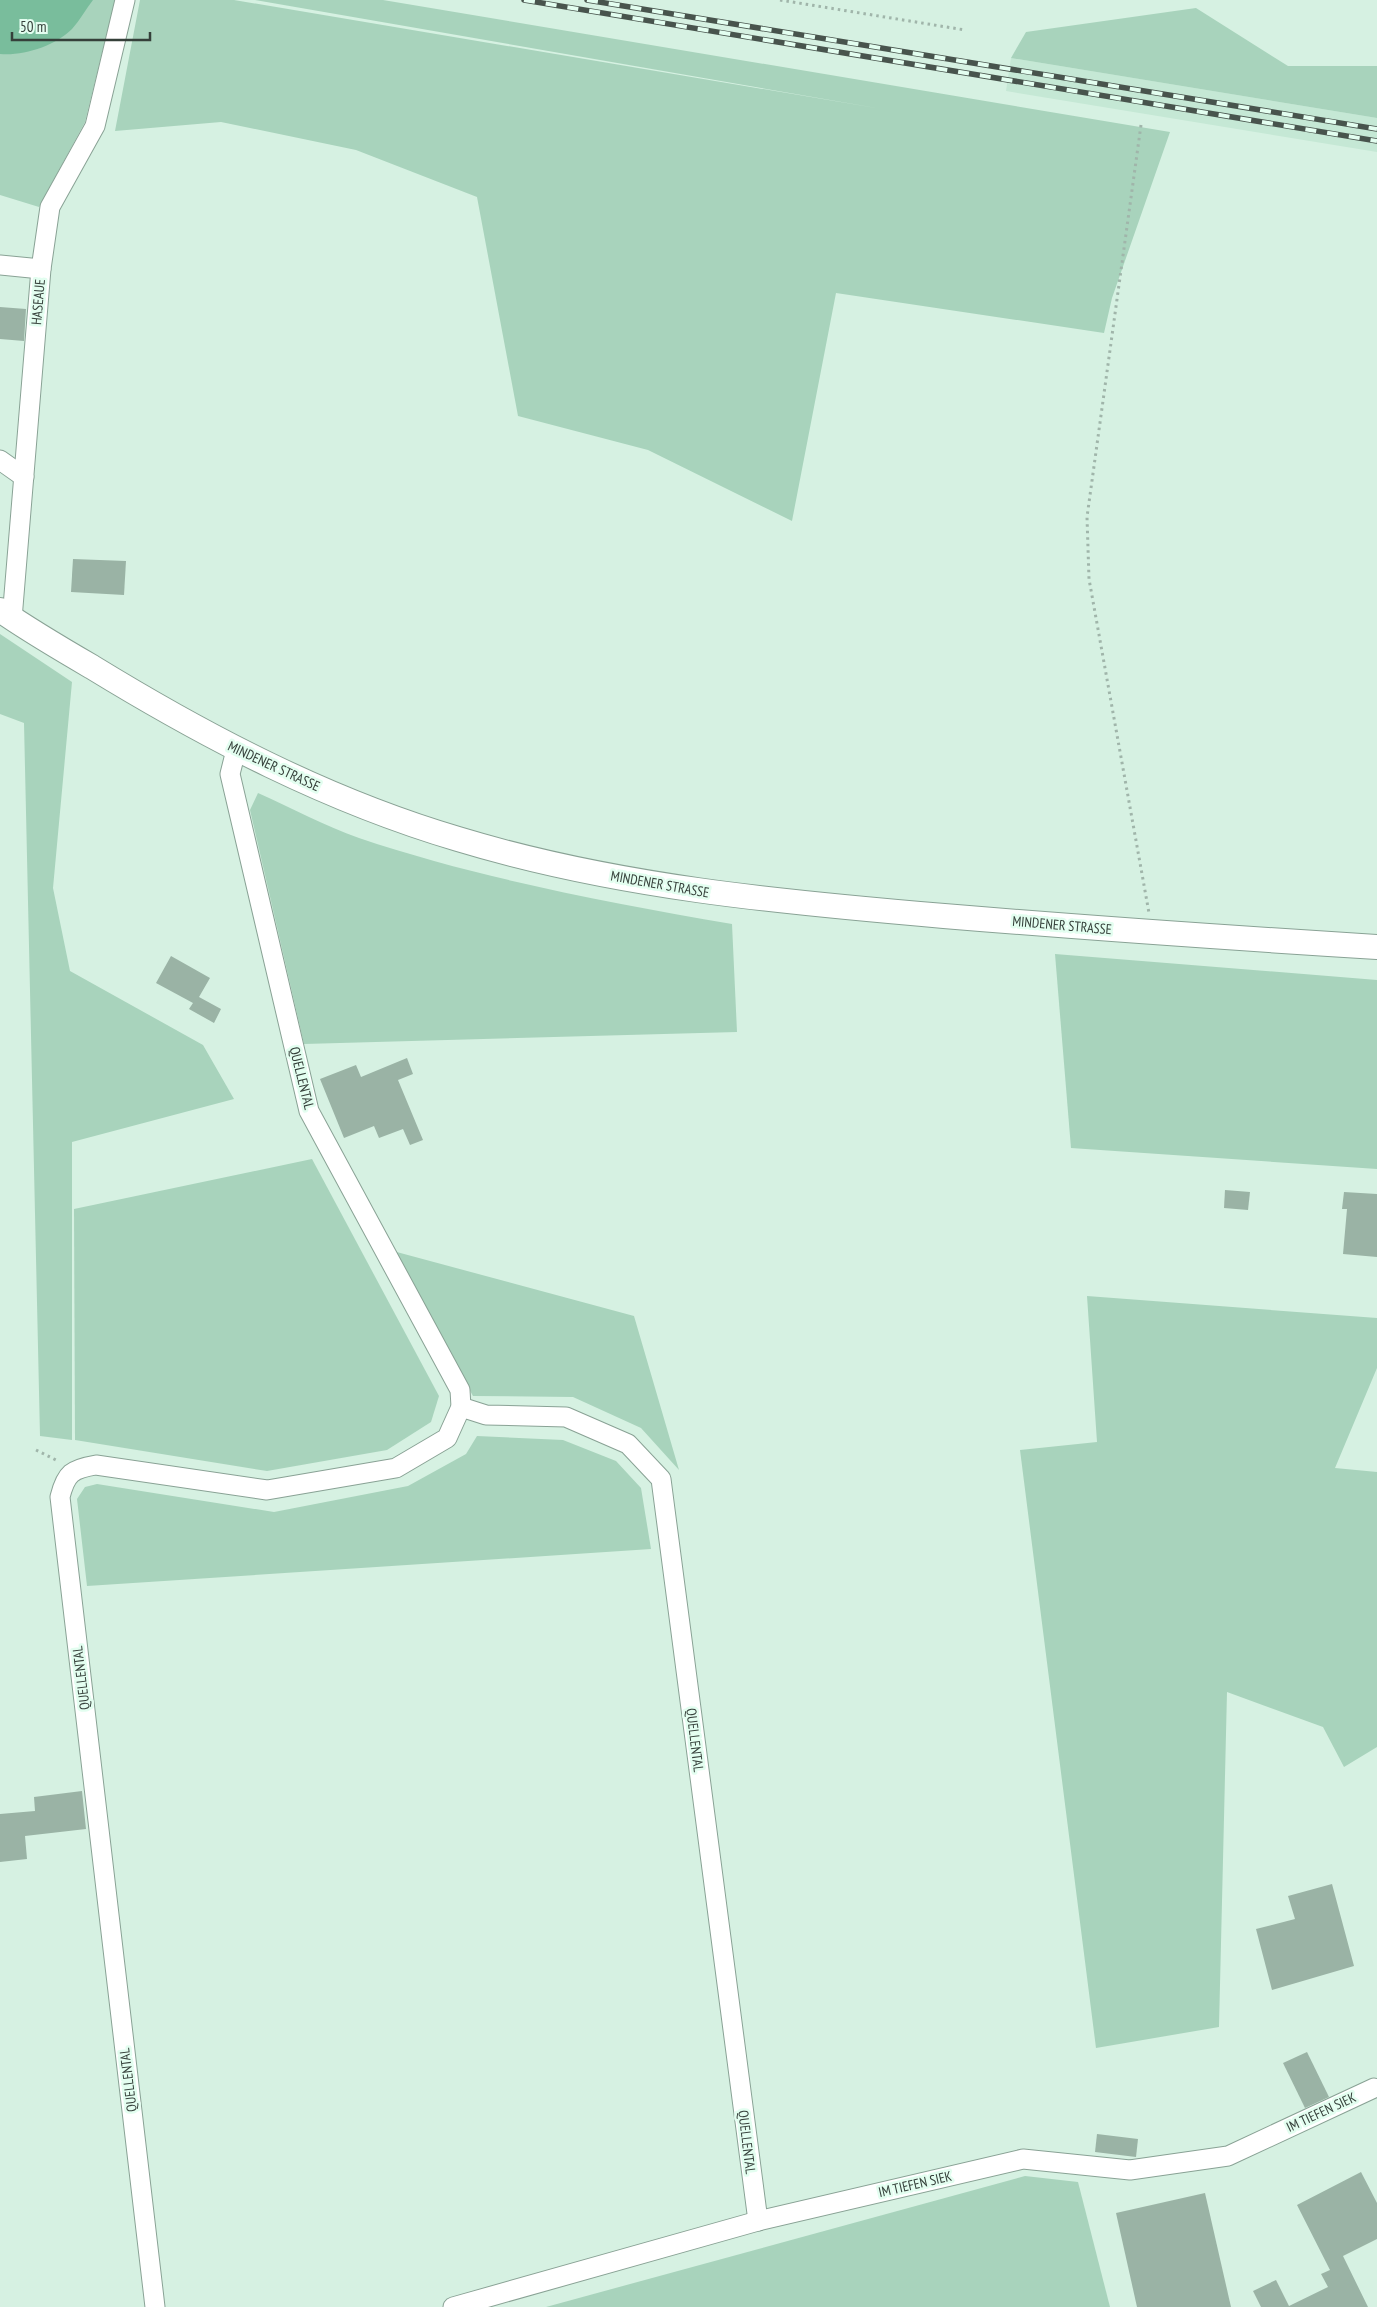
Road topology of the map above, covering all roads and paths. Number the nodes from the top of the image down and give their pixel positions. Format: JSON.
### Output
{"nodes":[{"id":1,"x":125,"y":0,"type":"edge"},
{"id":2,"x":780,"y":0,"type":"edge"},
{"id":3,"x":964,"y":30,"type":"dead end"},
{"id":4,"x":1141,"y":125,"type":"dead end"},
{"id":5,"x":0,"y":264,"type":"edge"},
{"id":6,"x":41,"y":269,"type":"junction"},
{"id":7,"x":0,"y":460,"type":"edge"},
{"id":8,"x":24,"y":477,"type":"junction"},
{"id":9,"x":6,"y":614,"type":"edge"},
{"id":10,"x":236,"y":750,"type":"junction"},
{"id":11,"x":1152,"y":933,"type":"junction"},
{"id":12,"x":1377,"y":947,"type":"edge"},
{"id":13,"x":461,"y":1407,"type":"junction"},
{"id":14,"x":36,"y":1450,"type":"dead end"},
{"id":15,"x":71,"y":1474,"type":"junction"},
{"id":16,"x":1376,"y":2089,"type":"edge"},
{"id":17,"x":758,"y":2221,"type":"junction"},
{"id":18,"x":155,"y":2307,"type":"edge"},
{"id":19,"x":453,"y":2307,"type":"edge"}],
"edges":[{"from":1,"to":6,"type":"street","name":"HASEAUE"},
{"from":2,"to":3,"type":"path"},
{"from":4,"to":11,"type":"path"},
{"from":5,"to":6,"type":"street"},
{"from":6,"to":8,"type":"street","name":"HASEAUE"},
{"from":7,"to":8,"type":"street"},
{"from":8,"to":9,"type":"street","name":"HASEAUE"},
{"from":9,"to":10,"type":"main road","name":"MINDENER STRASSE"},
{"from":10,"to":11,"type":"main road","name":"MINDENER STRASSE"},
{"from":10,"to":13,"type":"street","name":"QUELLENTAL"},
{"from":11,"to":12,"type":"main road","name":"MINDENER STRASSE"},
{"from":13,"to":15,"type":"street"},
{"from":13,"to":17,"type":"street","name":"QUELLENTAL"},
{"from":14,"to":15,"type":"path"},
{"from":15,"to":18,"type":"street","name":"QUELLENTAL"},
{"from":16,"to":17,"type":"street","name":"IM TIEFEN SIEK"},
{"from":17,"to":19,"type":"street","name":"IM TIEFEN SIEK"}]}
